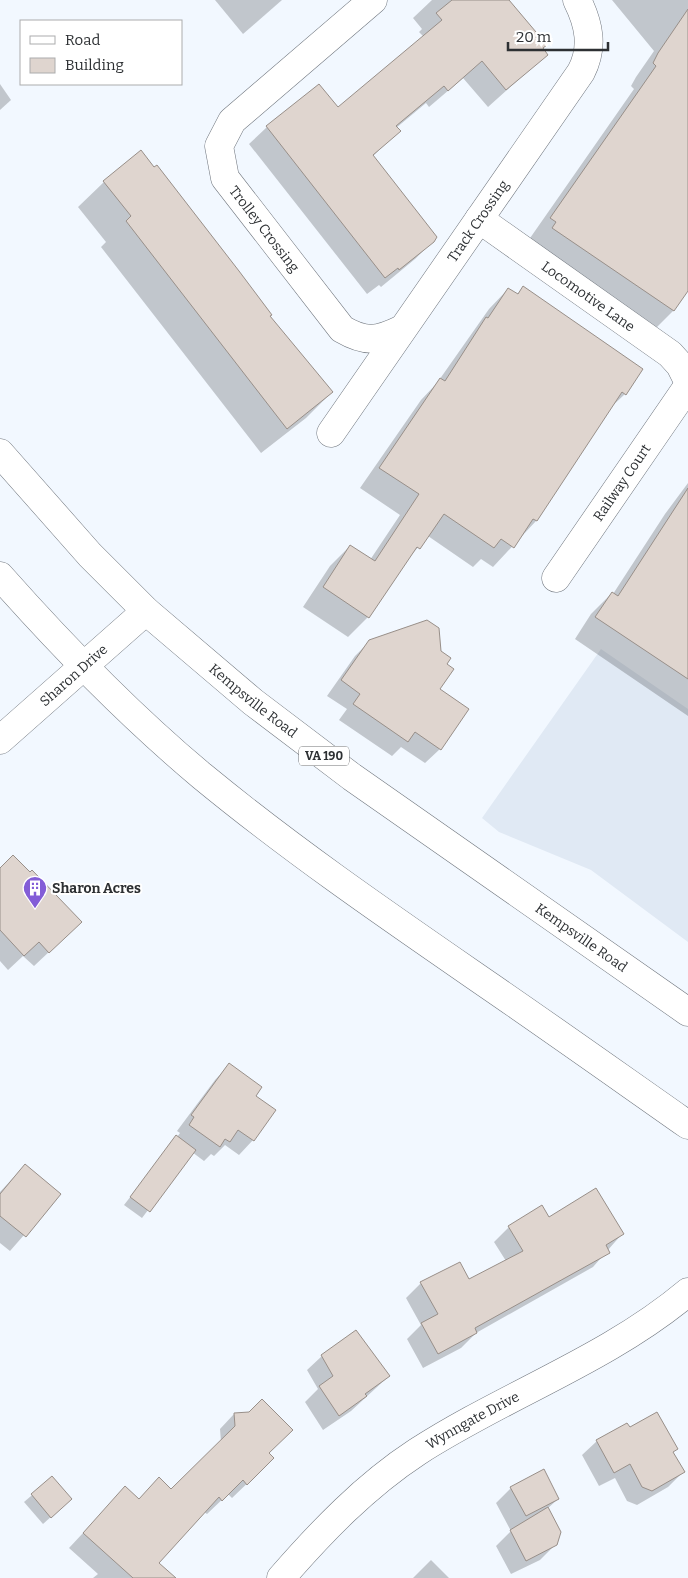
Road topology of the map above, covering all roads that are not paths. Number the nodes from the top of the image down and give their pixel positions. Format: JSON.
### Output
{"nodes":[{"id":1,"x":373,"y":0,"type":"edge"},
{"id":2,"x":577,"y":0,"type":"edge"},
{"id":3,"x":479,"y":219,"type":"junction"},
{"id":4,"x":402,"y":329,"type":"junction"},
{"id":5,"x":688,"y":381,"type":"edge"},
{"id":6,"x":688,"y":386,"type":"edge"},
{"id":7,"x":331,"y":433,"type":"dead end"},
{"id":8,"x":0,"y":453,"type":"edge"},
{"id":9,"x":0,"y":576,"type":"edge"},
{"id":10,"x":556,"y":578,"type":"dead end"},
{"id":11,"x":146,"y":610,"type":"junction"},
{"id":12,"x":84,"y":667,"type":"junction"},
{"id":13,"x":0,"y":740,"type":"edge"},
{"id":14,"x":688,"y":1012,"type":"edge"},
{"id":15,"x":688,"y":1125,"type":"edge"},
{"id":16,"x":688,"y":1292,"type":"edge"},
{"id":17,"x":281,"y":1578,"type":"edge"}],
"edges":[{"from":1,"to":4,"type":"street","name":"Trolley Crossing"},
{"from":2,"to":3,"type":"street","name":"Track Crossing"},
{"from":3,"to":4,"type":"street","name":"Track Crossing"},
{"from":3,"to":5,"type":"street","name":"Locomotive Lane"},
{"from":4,"to":7,"type":"street","name":"Track Crossing"},
{"from":6,"to":10,"type":"street","name":"Railway Court"},
{"from":8,"to":11,"type":"street","name":"Kempsville Road","number":"VA 190"},
{"from":9,"to":12,"type":"street"},
{"from":11,"to":12,"type":"street","name":"Sharon Drive"},
{"from":11,"to":14,"type":"street","name":"Kempsville Road","number":"VA 190"},
{"from":12,"to":13,"type":"street","name":"Sharon Drive"},
{"from":12,"to":15,"type":"street"},
{"from":16,"to":17,"type":"street","name":"Wynngate Drive"}]}
